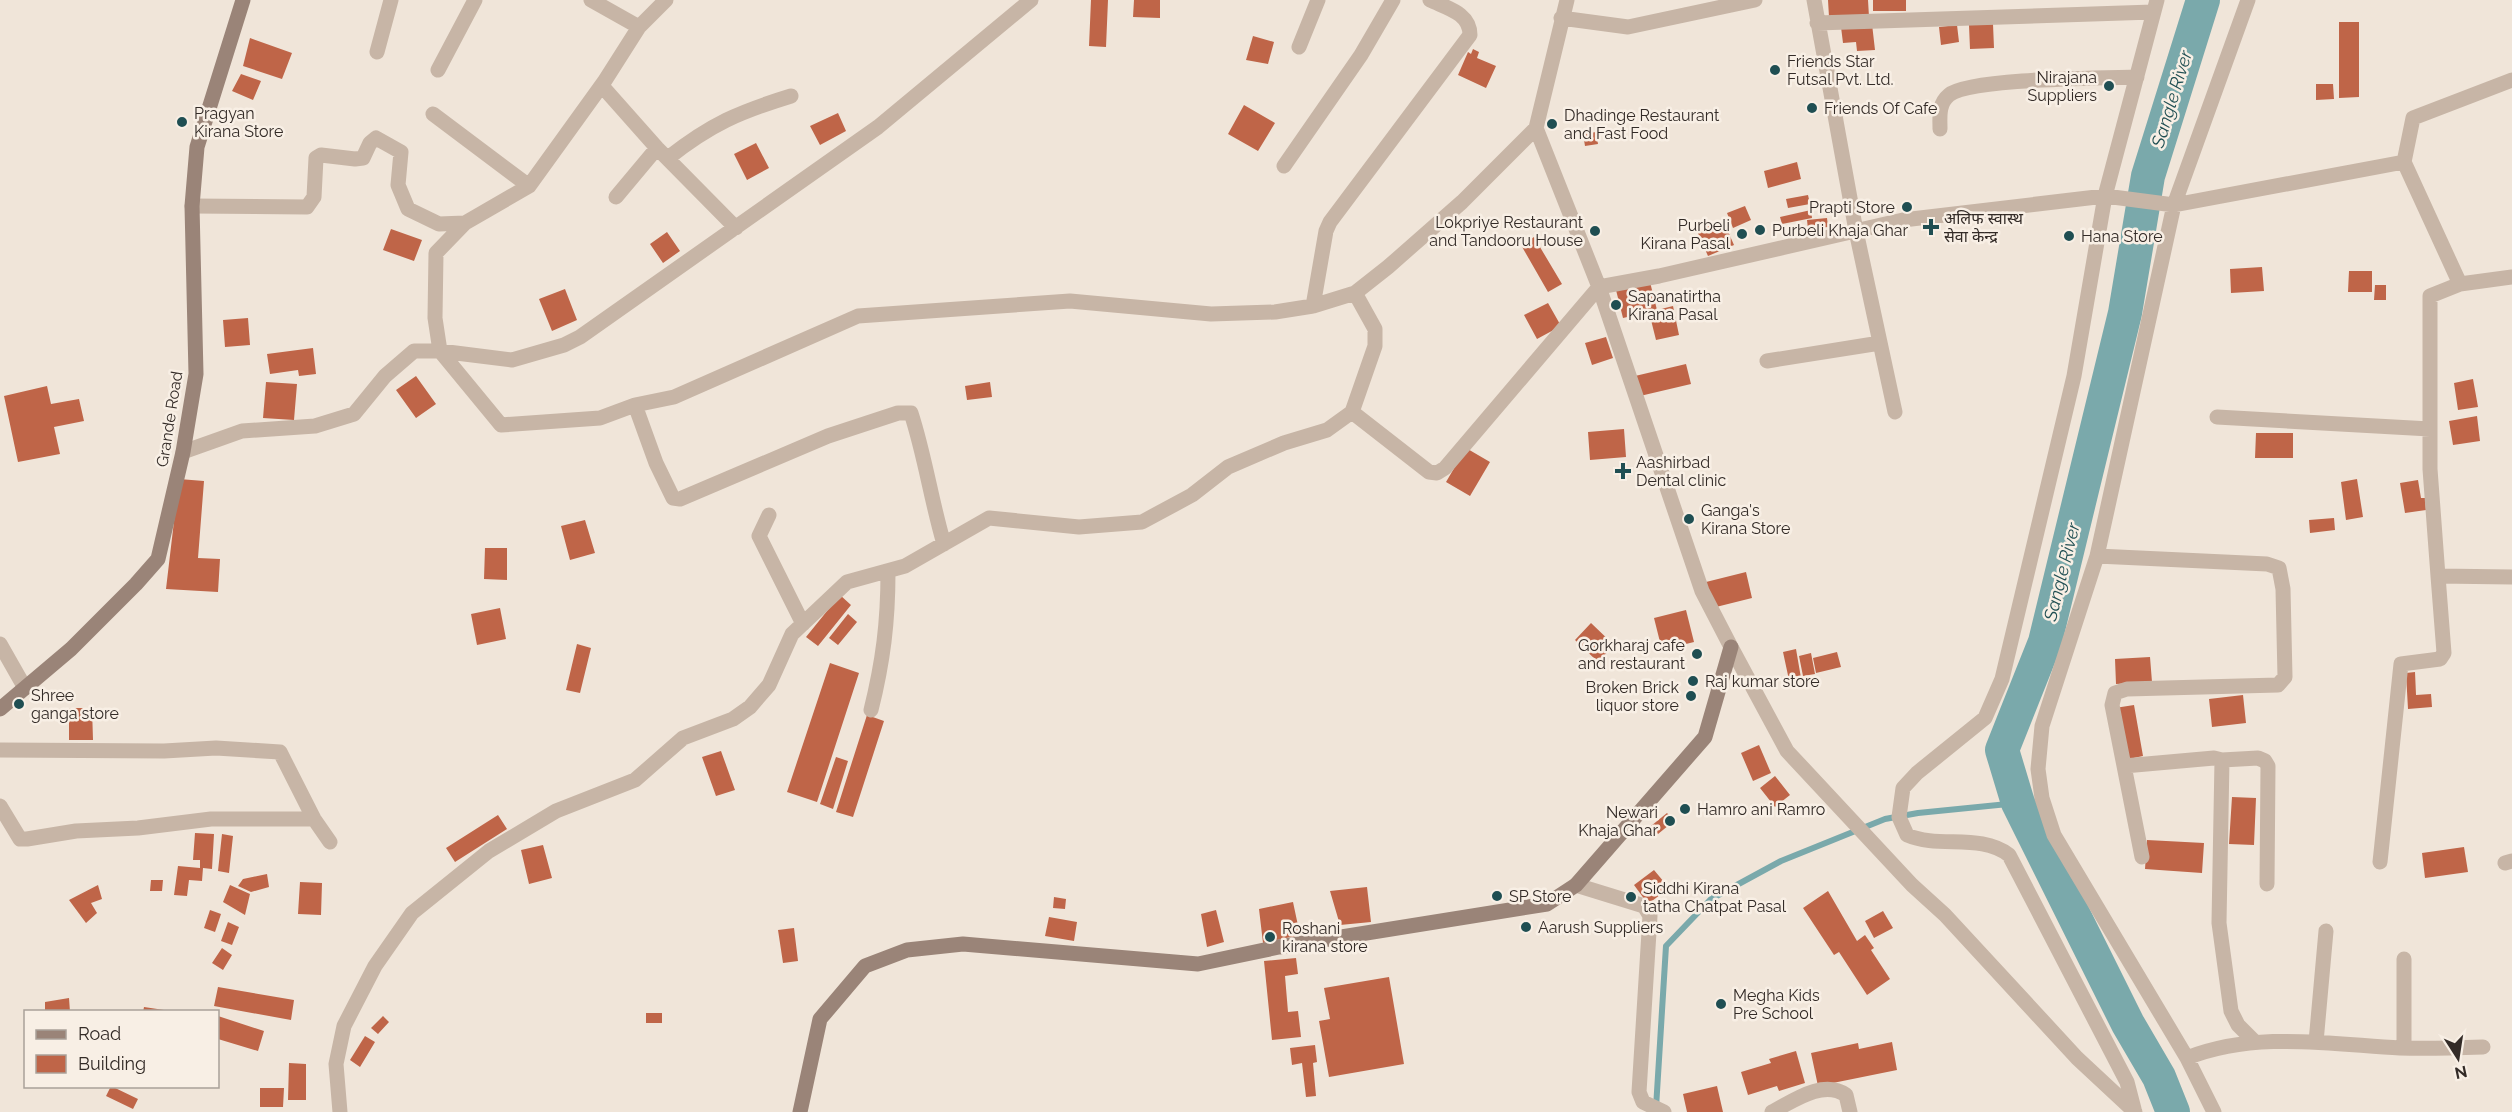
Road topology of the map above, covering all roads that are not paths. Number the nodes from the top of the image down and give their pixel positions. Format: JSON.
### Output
{"nodes":[{"id":1,"x":243,"y":0,"type":"edge"},
{"id":2,"x":391,"y":0,"type":"edge"},
{"id":3,"x":475,"y":0,"type":"edge"},
{"id":4,"x":591,"y":0,"type":"edge"},
{"id":5,"x":666,"y":0,"type":"edge"},
{"id":6,"x":1031,"y":0,"type":"edge"},
{"id":7,"x":1318,"y":0,"type":"edge"},
{"id":8,"x":1393,"y":0,"type":"edge"},
{"id":9,"x":1430,"y":0,"type":"edge"},
{"id":10,"x":1567,"y":0,"type":"edge"},
{"id":11,"x":1755,"y":0,"type":"edge"},
{"id":12,"x":1814,"y":0,"type":"edge"},
{"id":13,"x":2248,"y":0,"type":"edge"},
{"id":14,"x":2155,"y":6,"type":"edge"},
{"id":15,"x":1561,"y":18,"type":"junction"},
{"id":16,"x":1818,"y":23,"type":"junction"},
{"id":17,"x":639,"y":27,"type":"junction"},
{"id":18,"x":1299,"y":47,"type":"dead end"},
{"id":19,"x":376,"y":52,"type":"dead end"},
{"id":20,"x":438,"y":70,"type":"dead end"},
{"id":21,"x":2137,"y":77,"type":"junction"},
{"id":22,"x":2512,"y":80,"type":"edge"},
{"id":23,"x":602,"y":86,"type":"junction"},
{"id":24,"x":791,"y":96,"type":"dead end"},
{"id":25,"x":433,"y":114,"type":"dead end"},
{"id":26,"x":1536,"y":128,"type":"junction"},
{"id":27,"x":1941,"y":129,"type":"dead end"},
{"id":28,"x":663,"y":153,"type":"junction"},
{"id":29,"x":2404,"y":162,"type":"junction"},
{"id":30,"x":1284,"y":166,"type":"dead end"},
{"id":31,"x":529,"y":186,"type":"junction"},
{"id":32,"x":616,"y":197,"type":"dead end"},
{"id":33,"x":2111,"y":197,"type":"junction"},
{"id":34,"x":2168,"y":204,"type":"junction"},
{"id":35,"x":192,"y":207,"type":"junction"},
{"id":36,"x":465,"y":223,"type":"junction"},
{"id":37,"x":736,"y":228,"type":"junction"},
{"id":38,"x":1856,"y":231,"type":"junction"},
{"id":39,"x":2512,"y":277,"type":"edge"},
{"id":40,"x":2460,"y":284,"type":"junction"},
{"id":41,"x":1599,"y":287,"type":"junction"},
{"id":42,"x":1354,"y":293,"type":"junction"},
{"id":43,"x":1313,"y":306,"type":"junction"},
{"id":44,"x":1880,"y":343,"type":"junction"},
{"id":45,"x":440,"y":351,"type":"junction"},
{"id":46,"x":1767,"y":361,"type":"dead end"},
{"id":47,"x":635,"y":405,"type":"junction"},
{"id":48,"x":1352,"y":412,"type":"junction"},
{"id":49,"x":1895,"y":412,"type":"dead end"},
{"id":50,"x":2217,"y":417,"type":"dead end"},
{"id":51,"x":2430,"y":429,"type":"junction"},
{"id":52,"x":183,"y":452,"type":"junction"},
{"id":53,"x":769,"y":516,"type":"dead end"},
{"id":54,"x":944,"y":544,"type":"junction"},
{"id":55,"x":2097,"y":556,"type":"junction"},
{"id":56,"x":888,"y":572,"type":"junction"},
{"id":57,"x":2438,"y":576,"type":"junction"},
{"id":58,"x":2512,"y":577,"type":"edge"},
{"id":59,"x":803,"y":624,"type":"junction"},
{"id":60,"x":0,"y":644,"type":"edge"},
{"id":61,"x":1731,"y":647,"type":"junction"},
{"id":62,"x":25,"y":688,"type":"junction"},
{"id":63,"x":0,"y":709,"type":"edge"},
{"id":64,"x":871,"y":710,"type":"dead end"},
{"id":65,"x":0,"y":750,"type":"edge"},
{"id":66,"x":2222,"y":760,"type":"junction"},
{"id":67,"x":2124,"y":766,"type":"junction"},
{"id":68,"x":0,"y":806,"type":"edge"},
{"id":69,"x":314,"y":819,"type":"junction"},
{"id":70,"x":330,"y":842,"type":"dead end"},
{"id":71,"x":2142,"y":857,"type":"dead end"},
{"id":72,"x":2380,"y":862,"type":"dead end"},
{"id":73,"x":2267,"y":884,"type":"dead end"},
{"id":74,"x":1576,"y":885,"type":"junction"},
{"id":75,"x":2326,"y":931,"type":"dead end"},
{"id":76,"x":2404,"y":959,"type":"dead end"},
{"id":77,"x":2254,"y":1041,"type":"junction"},
{"id":78,"x":2316,"y":1042,"type":"junction"},
{"id":79,"x":2483,"y":1047,"type":"dead end"},
{"id":80,"x":2404,"y":1048,"type":"junction"},
{"id":81,"x":2187,"y":1059,"type":"junction"},
{"id":82,"x":2135,"y":1111,"type":"edge"},
{"id":83,"x":340,"y":1112,"type":"edge"},
{"id":84,"x":800,"y":1112,"type":"edge"},
{"id":85,"x":1664,"y":1112,"type":"edge"},
{"id":86,"x":1772,"y":1112,"type":"edge"},
{"id":87,"x":1850,"y":1112,"type":"edge"},
{"id":88,"x":2214,"y":1112,"type":"edge"}],
"edges":[{"from":1,"to":35,"type":"street","name":"Grande Road"},
{"from":2,"to":19,"type":"street"},
{"from":3,"to":20,"type":"street"},
{"from":4,"to":17,"type":"street"},
{"from":5,"to":17,"type":"street"},
{"from":6,"to":37,"type":"street"},
{"from":7,"to":18,"type":"street"},
{"from":8,"to":30,"type":"street"},
{"from":9,"to":43,"type":"street"},
{"from":10,"to":15,"type":"street"},
{"from":11,"to":15,"type":"street"},
{"from":12,"to":16,"type":"street"},
{"from":13,"to":34,"type":"street"},
{"from":14,"to":16,"type":"street"},
{"from":14,"to":21,"type":"street"},
{"from":15,"to":26,"type":"street"},
{"from":16,"to":38,"type":"street"},
{"from":17,"to":23,"type":"street"},
{"from":21,"to":27,"type":"street"},
{"from":21,"to":33,"type":"street"},
{"from":22,"to":29,"type":"street"},
{"from":23,"to":28,"type":"street"},
{"from":23,"to":31,"type":"street"},
{"from":24,"to":28,"type":"street"},
{"from":25,"to":31,"type":"street"},
{"from":26,"to":41,"type":"street"},
{"from":26,"to":42,"type":"street"},
{"from":28,"to":32,"type":"street"},
{"from":28,"to":37,"type":"street"},
{"from":29,"to":34,"type":"street"},
{"from":29,"to":40,"type":"street"},
{"from":31,"to":36,"type":"street"},
{"from":33,"to":34,"type":"street"},
{"from":33,"to":38,"type":"street"},
{"from":33,"to":82,"type":"street"},
{"from":34,"to":55,"type":"street"},
{"from":35,"to":36,"type":"street"},
{"from":35,"to":52,"type":"street","name":"Grande Road"},
{"from":36,"to":45,"type":"street"},
{"from":37,"to":45,"type":"street"},
{"from":38,"to":41,"type":"street"},
{"from":38,"to":44,"type":"street"},
{"from":39,"to":40,"type":"street"},
{"from":40,"to":51,"type":"street"},
{"from":41,"to":48,"type":"street"},
{"from":41,"to":61,"type":"street"},
{"from":42,"to":43,"type":"street"},
{"from":42,"to":48,"type":"street"},
{"from":43,"to":47,"type":"street"},
{"from":44,"to":46,"type":"street"},
{"from":44,"to":49,"type":"street"},
{"from":45,"to":47,"type":"street"},
{"from":45,"to":52,"type":"street"},
{"from":47,"to":54,"type":"street"},
{"from":48,"to":54,"type":"street"},
{"from":50,"to":51,"type":"street"},
{"from":51,"to":57,"type":"street"},
{"from":52,"to":62,"type":"street","name":"Grande Road"},
{"from":53,"to":59,"type":"street"},
{"from":54,"to":56,"type":"street"},
{"from":55,"to":67,"type":"street"},
{"from":55,"to":81,"type":"street"},
{"from":56,"to":59,"type":"street"},
{"from":56,"to":64,"type":"street"},
{"from":57,"to":58,"type":"street"},
{"from":57,"to":72,"type":"street"},
{"from":59,"to":83,"type":"street"},
{"from":60,"to":62,"type":"street"},
{"from":61,"to":74,"type":"street"},
{"from":61,"to":82,"type":"street"},
{"from":62,"to":63,"type":"street","name":"Grande Road"},
{"from":65,"to":69,"type":"street"},
{"from":66,"to":67,"type":"street"},
{"from":66,"to":73,"type":"street"},
{"from":66,"to":77,"type":"street"},
{"from":67,"to":71,"type":"street"},
{"from":68,"to":69,"type":"street"},
{"from":69,"to":70,"type":"street"},
{"from":74,"to":84,"type":"street"},
{"from":74,"to":85,"type":"street"},
{"from":75,"to":78,"type":"street"},
{"from":76,"to":80,"type":"street"},
{"from":77,"to":78,"type":"street"},
{"from":77,"to":81,"type":"street"},
{"from":78,"to":80,"type":"street"},
{"from":79,"to":80,"type":"street"},
{"from":81,"to":88,"type":"street"},
{"from":86,"to":87,"type":"street"}]}
